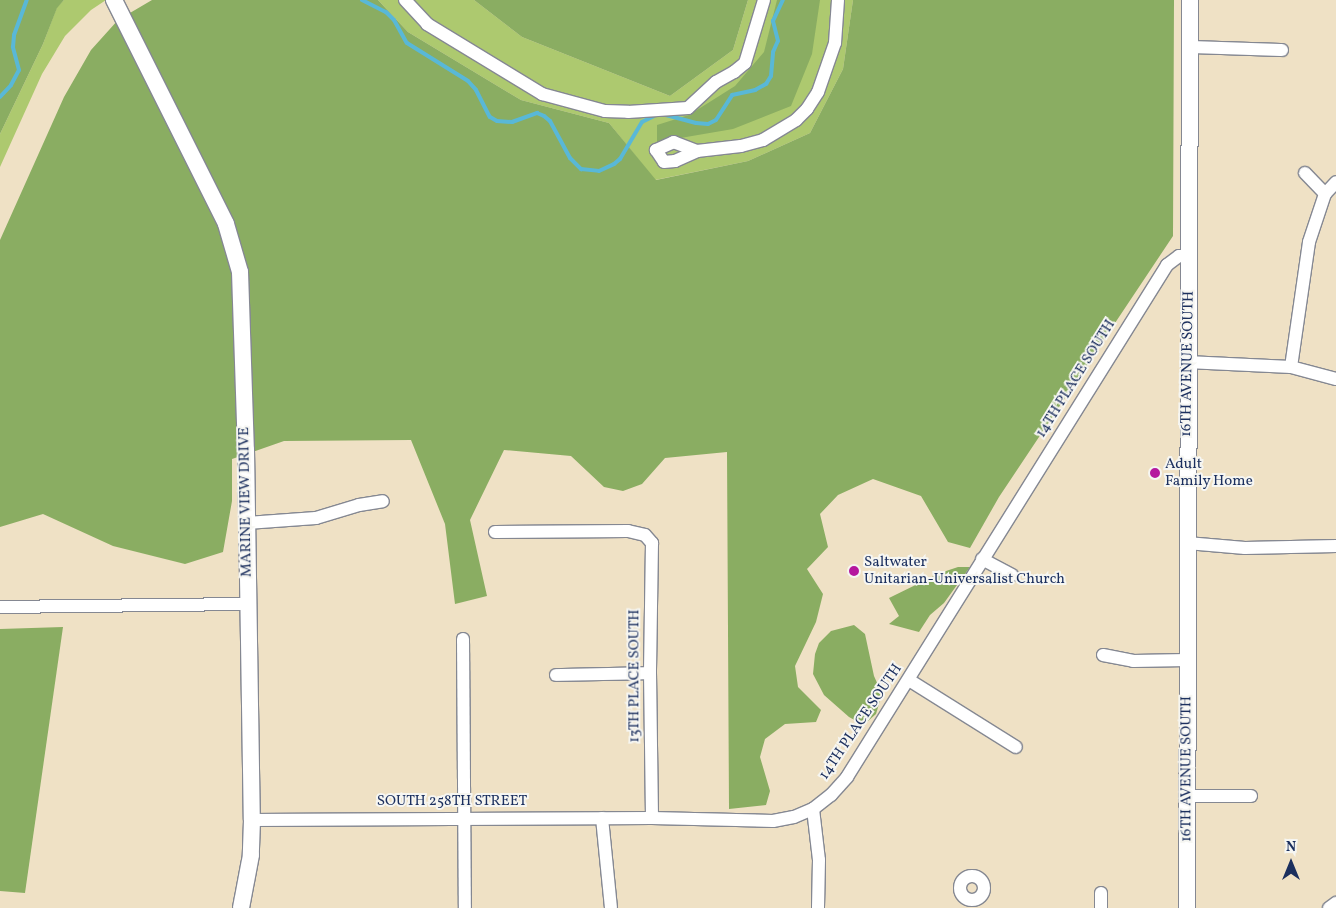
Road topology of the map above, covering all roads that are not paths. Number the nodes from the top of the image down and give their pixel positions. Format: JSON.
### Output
{"nodes":[{"id":1,"x":114,"y":0,"type":"edge"},
{"id":2,"x":405,"y":0,"type":"edge"},
{"id":3,"x":764,"y":0,"type":"edge"},
{"id":4,"x":838,"y":0,"type":"edge"},
{"id":5,"x":1190,"y":0,"type":"edge"},
{"id":6,"x":1190,"y":47,"type":"junction"},
{"id":7,"x":1282,"y":50,"type":"dead end"},
{"id":8,"x":697,"y":151,"type":"dead end"},
{"id":9,"x":1305,"y":173,"type":"dead end"},
{"id":10,"x":1336,"y":182,"type":"edge"},
{"id":11,"x":1325,"y":194,"type":"junction"},
{"id":12,"x":1190,"y":256,"type":"junction"},
{"id":13,"x":1188,"y":362,"type":"junction"},
{"id":14,"x":1291,"y":367,"type":"junction"},
{"id":15,"x":1336,"y":379,"type":"edge"},
{"id":16,"x":383,"y":501,"type":"dead end"},
{"id":17,"x":247,"y":523,"type":"junction"},
{"id":18,"x":495,"y":532,"type":"dead end"},
{"id":19,"x":1187,"y":544,"type":"junction"},
{"id":20,"x":1336,"y":546,"type":"edge"},
{"id":21,"x":982,"y":559,"type":"junction"},
{"id":22,"x":1012,"y":575,"type":"dead end"},
{"id":23,"x":248,"y":604,"type":"junction"},
{"id":24,"x":0,"y":607,"type":"edge"},
{"id":25,"x":463,"y":639,"type":"dead end"},
{"id":26,"x":1103,"y":655,"type":"dead end"},
{"id":27,"x":1187,"y":660,"type":"junction"},
{"id":28,"x":650,"y":673,"type":"junction"},
{"id":29,"x":556,"y":675,"type":"dead end"},
{"id":30,"x":909,"y":680,"type":"junction"},
{"id":31,"x":1016,"y":747,"type":"dead end"},
{"id":32,"x":1187,"y":796,"type":"junction"},
{"id":33,"x":1251,"y":796,"type":"dead end"},
{"id":34,"x":813,"y":810,"type":"junction"},
{"id":35,"x":466,"y":818,"type":"junction"},
{"id":36,"x":602,"y":818,"type":"junction"},
{"id":37,"x":652,"y":818,"type":"junction"},
{"id":38,"x":252,"y":820,"type":"junction"},
{"id":39,"x":1101,"y":893,"type":"dead end"},
{"id":40,"x":1336,"y":903,"type":"edge"},
{"id":41,"x":241,"y":908,"type":"edge"},
{"id":42,"x":465,"y":908,"type":"edge"},
{"id":43,"x":611,"y":908,"type":"edge"},
{"id":44,"x":818,"y":908,"type":"edge"},
{"id":45,"x":1101,"y":908,"type":"edge"},
{"id":46,"x":1187,"y":908,"type":"edge"},
{"id":47,"x":1329,"y":908,"type":"edge"}],
"edges":[{"from":1,"to":17,"type":"main road","name":"MARINE VIEW DRIVE"},
{"from":2,"to":3,"type":"street"},
{"from":4,"to":8,"type":"street"},
{"from":5,"to":6,"type":"main road","name":"16TH AVENUE SOUTH"},
{"from":6,"to":7,"type":"street"},
{"from":6,"to":12,"type":"main road","name":"16TH AVENUE SOUTH"},
{"from":9,"to":11,"type":"street"},
{"from":10,"to":11,"type":"street"},
{"from":11,"to":14,"type":"street"},
{"from":12,"to":13,"type":"main road","name":"16TH AVENUE SOUTH"},
{"from":12,"to":21,"type":"street","name":"14TH PLACE SOUTH"},
{"from":13,"to":14,"type":"street"},
{"from":13,"to":19,"type":"main road","name":"16TH AVENUE SOUTH"},
{"from":14,"to":15,"type":"street"},
{"from":16,"to":17,"type":"street"},
{"from":17,"to":23,"type":"main road","name":"MARINE VIEW DRIVE"},
{"from":18,"to":28,"type":"street","name":"13TH PLACE SOUTH"},
{"from":19,"to":20,"type":"street"},
{"from":19,"to":27,"type":"main road","name":"16TH AVENUE SOUTH"},
{"from":21,"to":22,"type":"street"},
{"from":21,"to":30,"type":"street","name":"14TH PLACE SOUTH"},
{"from":23,"to":24,"type":"street"},
{"from":23,"to":38,"type":"main road","name":"MARINE VIEW DRIVE"},
{"from":25,"to":35,"type":"street"},
{"from":26,"to":27,"type":"street"},
{"from":27,"to":32,"type":"main road","name":"16TH AVENUE SOUTH"},
{"from":28,"to":29,"type":"street"},
{"from":28,"to":37,"type":"street","name":"13TH PLACE SOUTH"},
{"from":30,"to":31,"type":"street"},
{"from":30,"to":34,"type":"street","name":"14TH PLACE SOUTH"},
{"from":32,"to":33,"type":"street"},
{"from":32,"to":46,"type":"main road","name":"16TH AVENUE SOUTH"},
{"from":34,"to":37,"type":"street","name":"14TH PLACE SOUTH"},
{"from":34,"to":44,"type":"street"},
{"from":35,"to":36,"type":"street","name":"SOUTH 258TH STREET"},
{"from":35,"to":38,"type":"street","name":"SOUTH 258TH STREET"},
{"from":35,"to":42,"type":"street"},
{"from":36,"to":37,"type":"street","name":"SOUTH 258TH STREET"},
{"from":36,"to":43,"type":"street"},
{"from":38,"to":41,"type":"main road","name":"MARINE VIEW DRIVE"},
{"from":39,"to":45,"type":"street"},
{"from":40,"to":47,"type":"street"}]}
